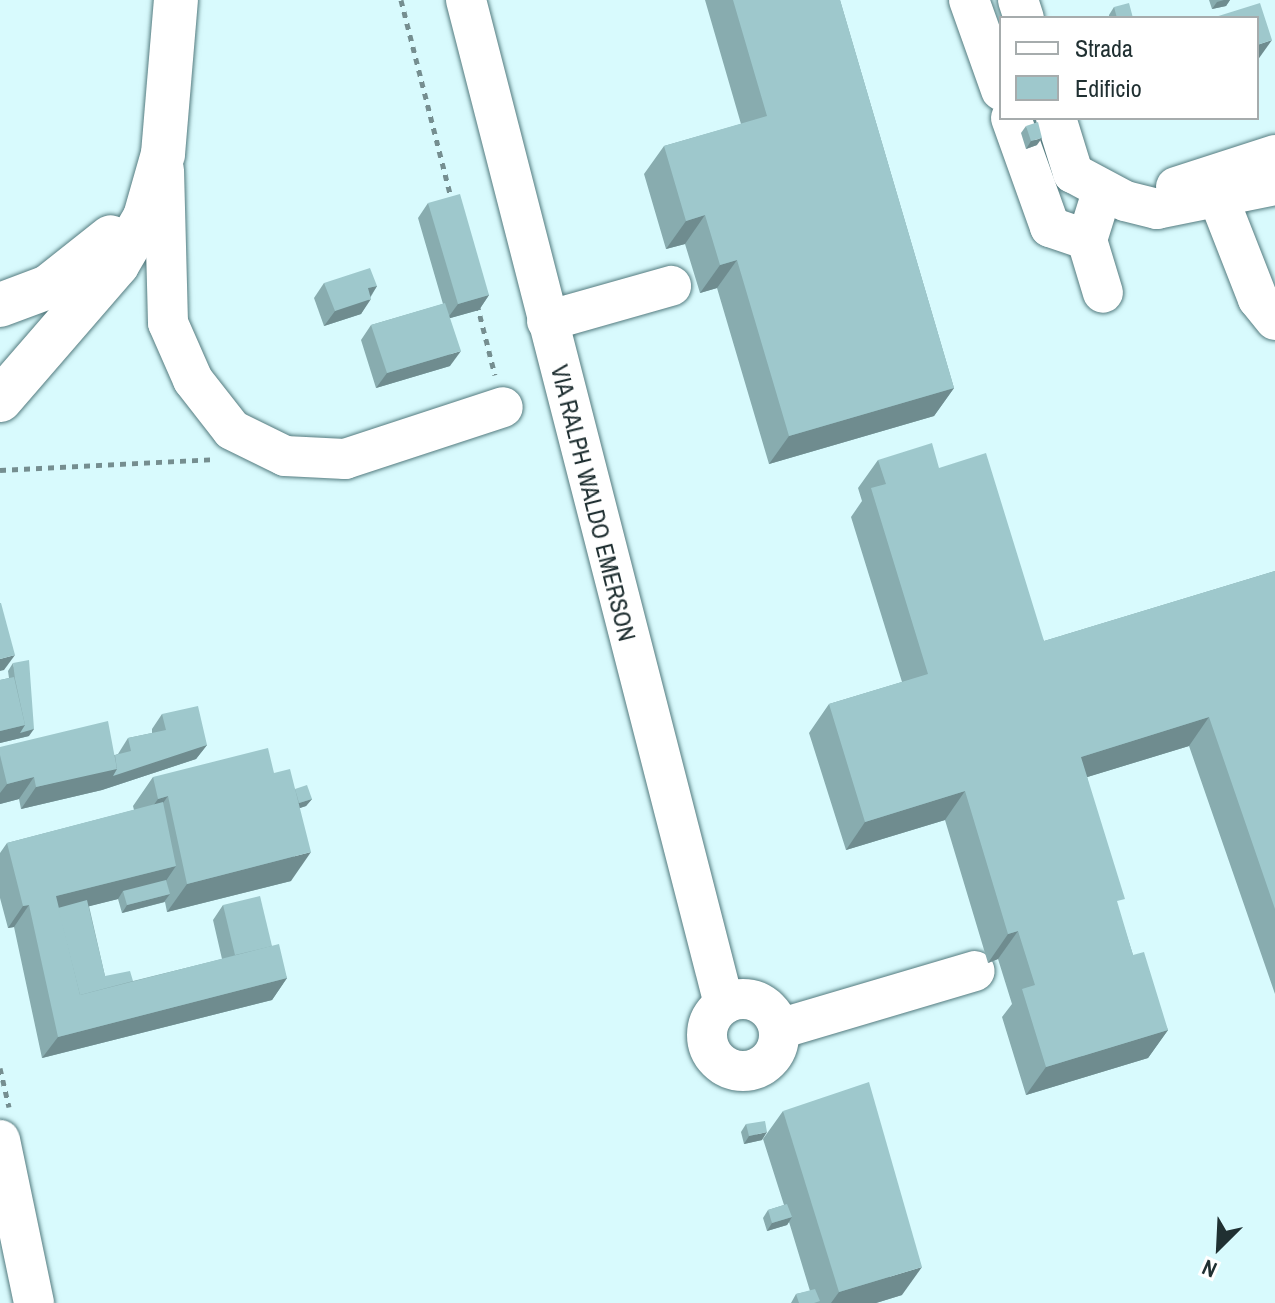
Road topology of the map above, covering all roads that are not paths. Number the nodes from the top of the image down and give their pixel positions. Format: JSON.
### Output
{"nodes":[{"id":1,"x":176,"y":0,"type":"edge"},
{"id":2,"x":466,"y":0,"type":"edge"},
{"id":3,"x":969,"y":0,"type":"edge"},
{"id":4,"x":999,"y":84,"type":"edge"},
{"id":5,"x":1012,"y":120,"type":"edge"},
{"id":6,"x":1057,"y":120,"type":"edge"},
{"id":7,"x":163,"y":154,"type":"junction"},
{"id":8,"x":1275,"y":155,"type":"edge"},
{"id":9,"x":1275,"y":185,"type":"edge"},
{"id":10,"x":1102,"y":192,"type":"junction"},
{"id":11,"x":1220,"y":202,"type":"junction"},
{"id":12,"x":1087,"y":240,"type":"junction"},
{"id":13,"x":671,"y":286,"type":"dead end"},
{"id":14,"x":1103,"y":293,"type":"dead end"},
{"id":15,"x":0,"y":305,"type":"edge"},
{"id":16,"x":1275,"y":320,"type":"edge"},
{"id":17,"x":547,"y":321,"type":"junction"},
{"id":18,"x":0,"y":400,"type":"edge"},
{"id":19,"x":503,"y":407,"type":"road end"},
{"id":20,"x":975,"y":971,"type":"dead end"},
{"id":21,"x":724,"y":1004,"type":"junction"},
{"id":22,"x":779,"y":1029,"type":"junction"},
{"id":23,"x":0,"y":1140,"type":"edge"},
{"id":24,"x":34,"y":1303,"type":"edge"}],
"edges":[{"from":1,"to":7,"type":"main road"},
{"from":2,"to":17,"type":"street","name":"VIA RALPH WALDO EMERSON"},
{"from":3,"to":4,"type":"street"},
{"from":5,"to":12,"type":"street"},
{"from":6,"to":10,"type":"street"},
{"from":7,"to":15,"type":"main road"},
{"from":7,"to":18,"type":"main road"},
{"from":7,"to":19,"type":"street"},
{"from":8,"to":10,"type":"street"},
{"from":9,"to":11,"type":"street"},
{"from":10,"to":11,"type":"street"},
{"from":10,"to":12,"type":"street"},
{"from":11,"to":16,"type":"street"},
{"from":12,"to":14,"type":"street"},
{"from":13,"to":17,"type":"street"},
{"from":17,"to":21,"type":"street","name":"VIA RALPH WALDO EMERSON"},
{"from":20,"to":22,"type":"street"},
{"from":21,"to":22,"type":"street"},
{"from":21,"to":22,"type":"street"},
{"from":23,"to":24,"type":"street"}]}
